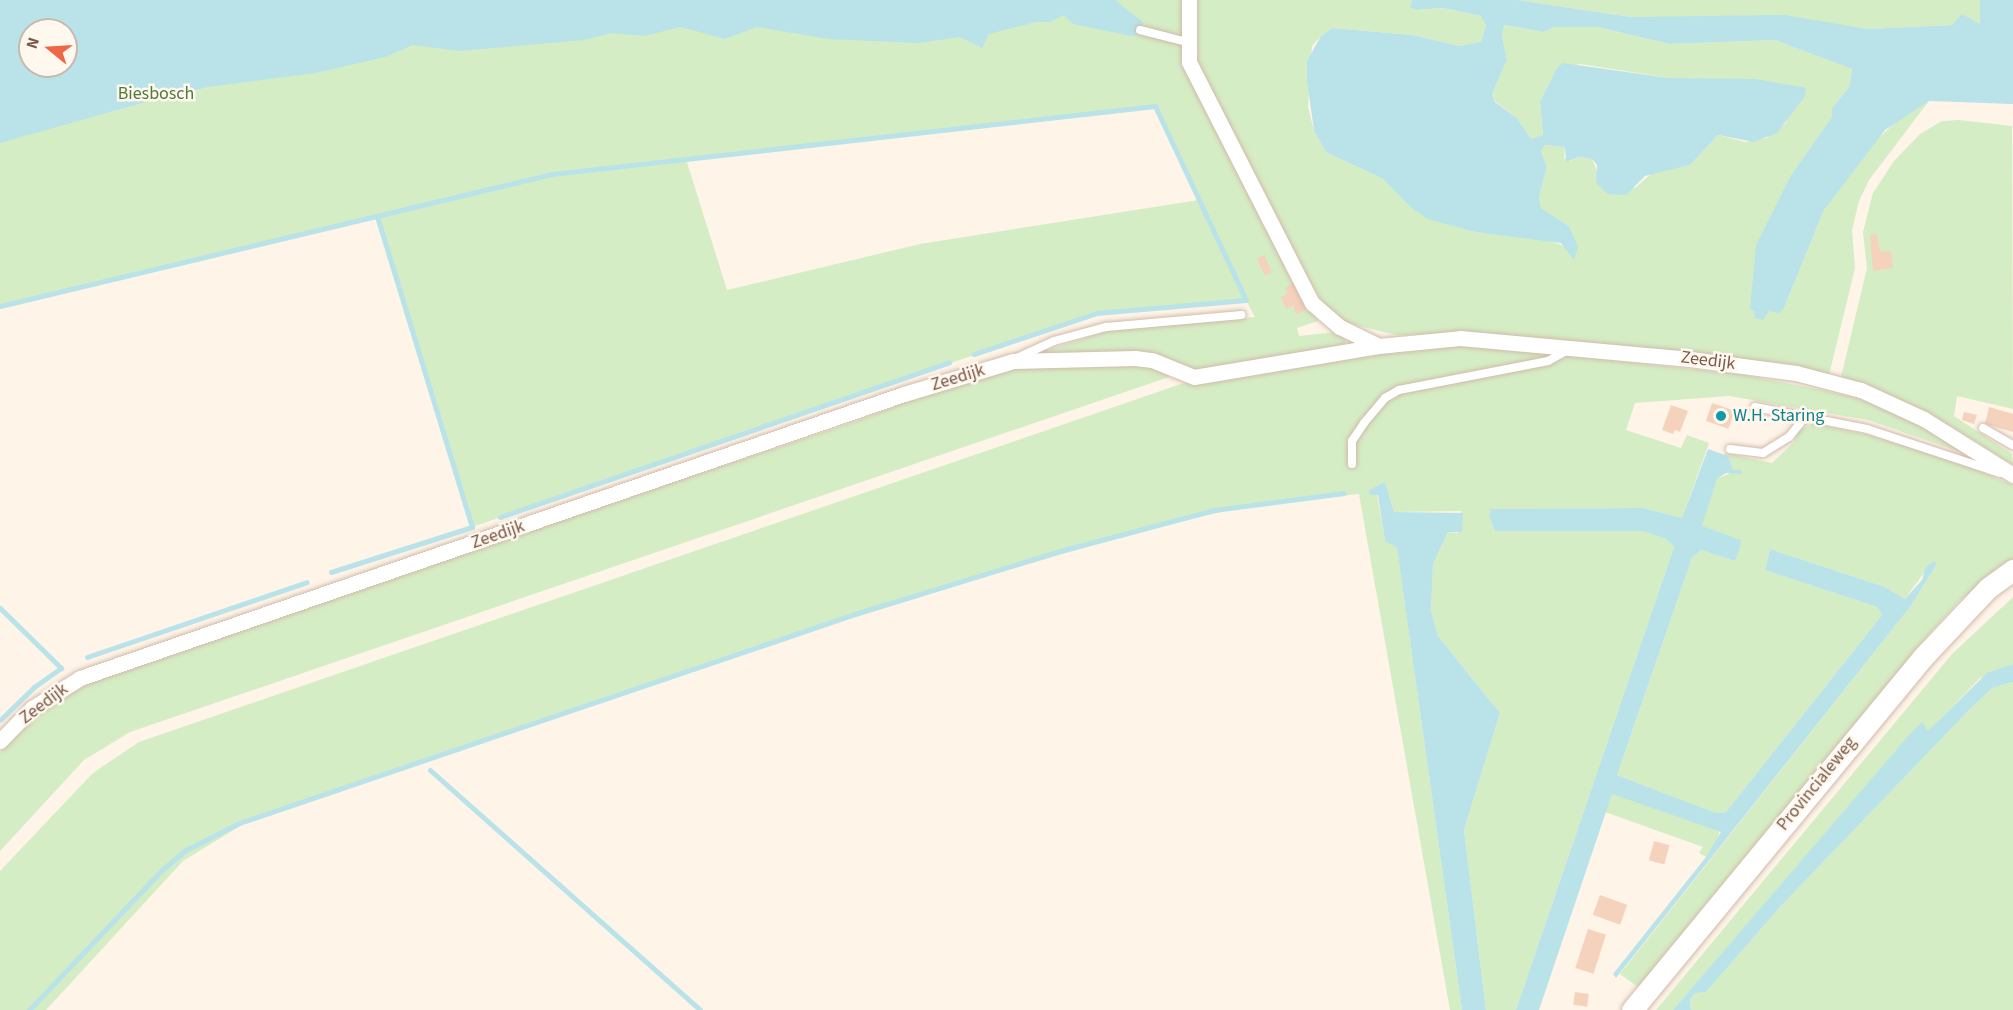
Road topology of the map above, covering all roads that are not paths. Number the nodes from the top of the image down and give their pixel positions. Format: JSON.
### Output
{"nodes":[{"id":1,"x":1189,"y":0,"type":"edge"},
{"id":2,"x":1140,"y":30,"type":"dead end"},
{"id":3,"x":1187,"y":42,"type":"junction"},
{"id":4,"x":1240,"y":315,"type":"dead end"},
{"id":5,"x":1379,"y":346,"type":"junction"},
{"id":6,"x":1572,"y":347,"type":"junction"},
{"id":7,"x":1013,"y":361,"type":"junction"},
{"id":8,"x":1755,"y":407,"type":"dead end"},
{"id":9,"x":1806,"y":416,"type":"junction"},
{"id":10,"x":1983,"y":428,"type":"dead end"},
{"id":11,"x":2013,"y":445,"type":"edge"},
{"id":12,"x":1730,"y":449,"type":"dead end"},
{"id":13,"x":1352,"y":464,"type":"dead end"},
{"id":14,"x":2013,"y":476,"type":"edge"},
{"id":15,"x":2013,"y":570,"type":"edge"},
{"id":16,"x":0,"y":741,"type":"edge"},
{"id":17,"x":1632,"y":1010,"type":"edge"}],
"edges":[{"from":1,"to":3,"type":"street"},
{"from":2,"to":3,"type":"lane"},
{"from":3,"to":5,"type":"street"},
{"from":4,"to":7,"type":"lane","name":"Zeedijk"},
{"from":5,"to":6,"type":"street","name":"Zeedijk"},
{"from":5,"to":7,"type":"street","name":"Zeedijk"},
{"from":6,"to":13,"type":"lane"},
{"from":6,"to":14,"type":"street","name":"Zeedijk"},
{"from":7,"to":16,"type":"street","name":"Zeedijk"},
{"from":8,"to":9,"type":"lane","name":"Zeedijk"},
{"from":9,"to":12,"type":"lane"},
{"from":9,"to":14,"type":"lane","name":"Zeedijk"},
{"from":10,"to":11,"type":"lane"},
{"from":15,"to":17,"type":"main road","name":"Provincialeweg"}]}
